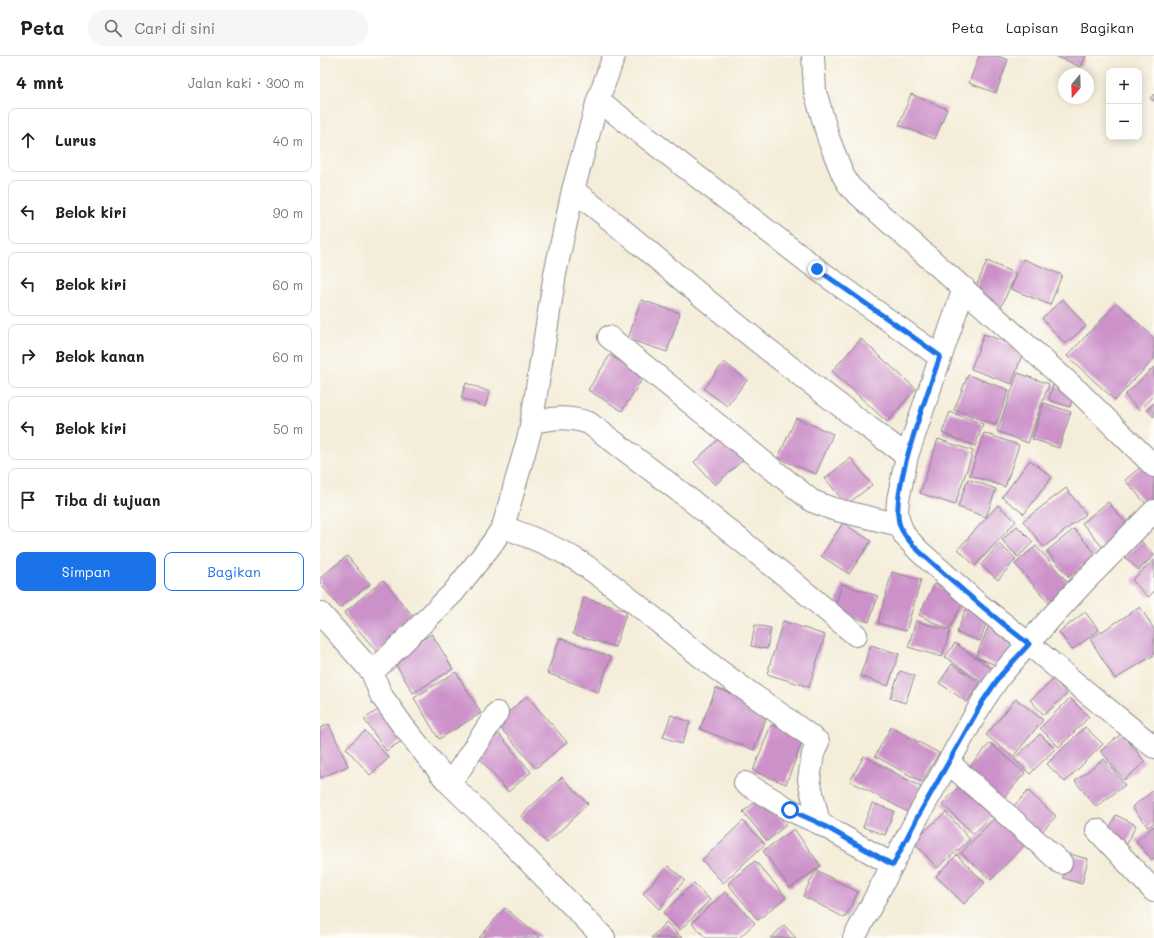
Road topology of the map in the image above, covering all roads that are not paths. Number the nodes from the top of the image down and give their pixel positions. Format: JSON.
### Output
{"nodes":[{"id":1,"x":614,"y":56,"type":"edge"},
{"id":2,"x":813,"y":56,"type":"edge"},
{"id":3,"x":598,"y":100,"type":"junction"},
{"id":4,"x":573,"y":190,"type":"junction"},
{"id":5,"x":964,"y":288,"type":"junction"},
{"id":6,"x":609,"y":337,"type":"dead end"},
{"id":7,"x":940,"y":356,"type":"junction"},
{"id":8,"x":532,"y":422,"type":"junction"},
{"id":9,"x":907,"y":456,"type":"junction"},
{"id":10,"x":1154,"y":466,"type":"edge"},
{"id":11,"x":1154,"y":511,"type":"edge"},
{"id":12,"x":900,"y":525,"type":"junction"},
{"id":13,"x":503,"y":527,"type":"junction"},
{"id":14,"x":320,"y":613,"type":"edge"},
{"id":15,"x":856,"y":635,"type":"dead end"},
{"id":16,"x":1029,"y":644,"type":"junction"},
{"id":17,"x":372,"y":672,"type":"junction"},
{"id":18,"x":497,"y":713,"type":"dead end"},
{"id":19,"x":1154,"y":747,"type":"edge"},
{"id":20,"x":948,"y":762,"type":"junction"},
{"id":21,"x":745,"y":783,"type":"dead end"},
{"id":22,"x":450,"y":784,"type":"junction"},
{"id":23,"x":819,"y":823,"type":"junction"},
{"id":24,"x":1097,"y":830,"type":"dead end"},
{"id":25,"x":1061,"y":863,"type":"dead end"},
{"id":26,"x":893,"y":865,"type":"junction"},
{"id":27,"x":1154,"y":890,"type":"edge"},
{"id":28,"x":604,"y":938,"type":"edge"},
{"id":29,"x":854,"y":938,"type":"edge"}],
"edges":[{"from":1,"to":3,"type":"street"},
{"from":2,"to":5,"type":"street"},
{"from":3,"to":4,"type":"street"},
{"from":3,"to":7,"type":"street"},
{"from":4,"to":8,"type":"street"},
{"from":4,"to":9,"type":"street"},
{"from":5,"to":7,"type":"street"},
{"from":5,"to":10,"type":"street"},
{"from":6,"to":12,"type":"street"},
{"from":7,"to":9,"type":"street"},
{"from":8,"to":13,"type":"street"},
{"from":8,"to":15,"type":"street"},
{"from":9,"to":12,"type":"street"},
{"from":11,"to":16,"type":"street"},
{"from":12,"to":16,"type":"street"},
{"from":13,"to":17,"type":"street"},
{"from":13,"to":23,"type":"street"},
{"from":14,"to":17,"type":"street"},
{"from":16,"to":19,"type":"street"},
{"from":16,"to":20,"type":"street"},
{"from":17,"to":22,"type":"street"},
{"from":18,"to":22,"type":"street"},
{"from":20,"to":25,"type":"street"},
{"from":20,"to":26,"type":"street"},
{"from":21,"to":23,"type":"street"},
{"from":22,"to":28,"type":"street"},
{"from":23,"to":26,"type":"street"},
{"from":24,"to":27,"type":"street"},
{"from":26,"to":29,"type":"street"}]}
